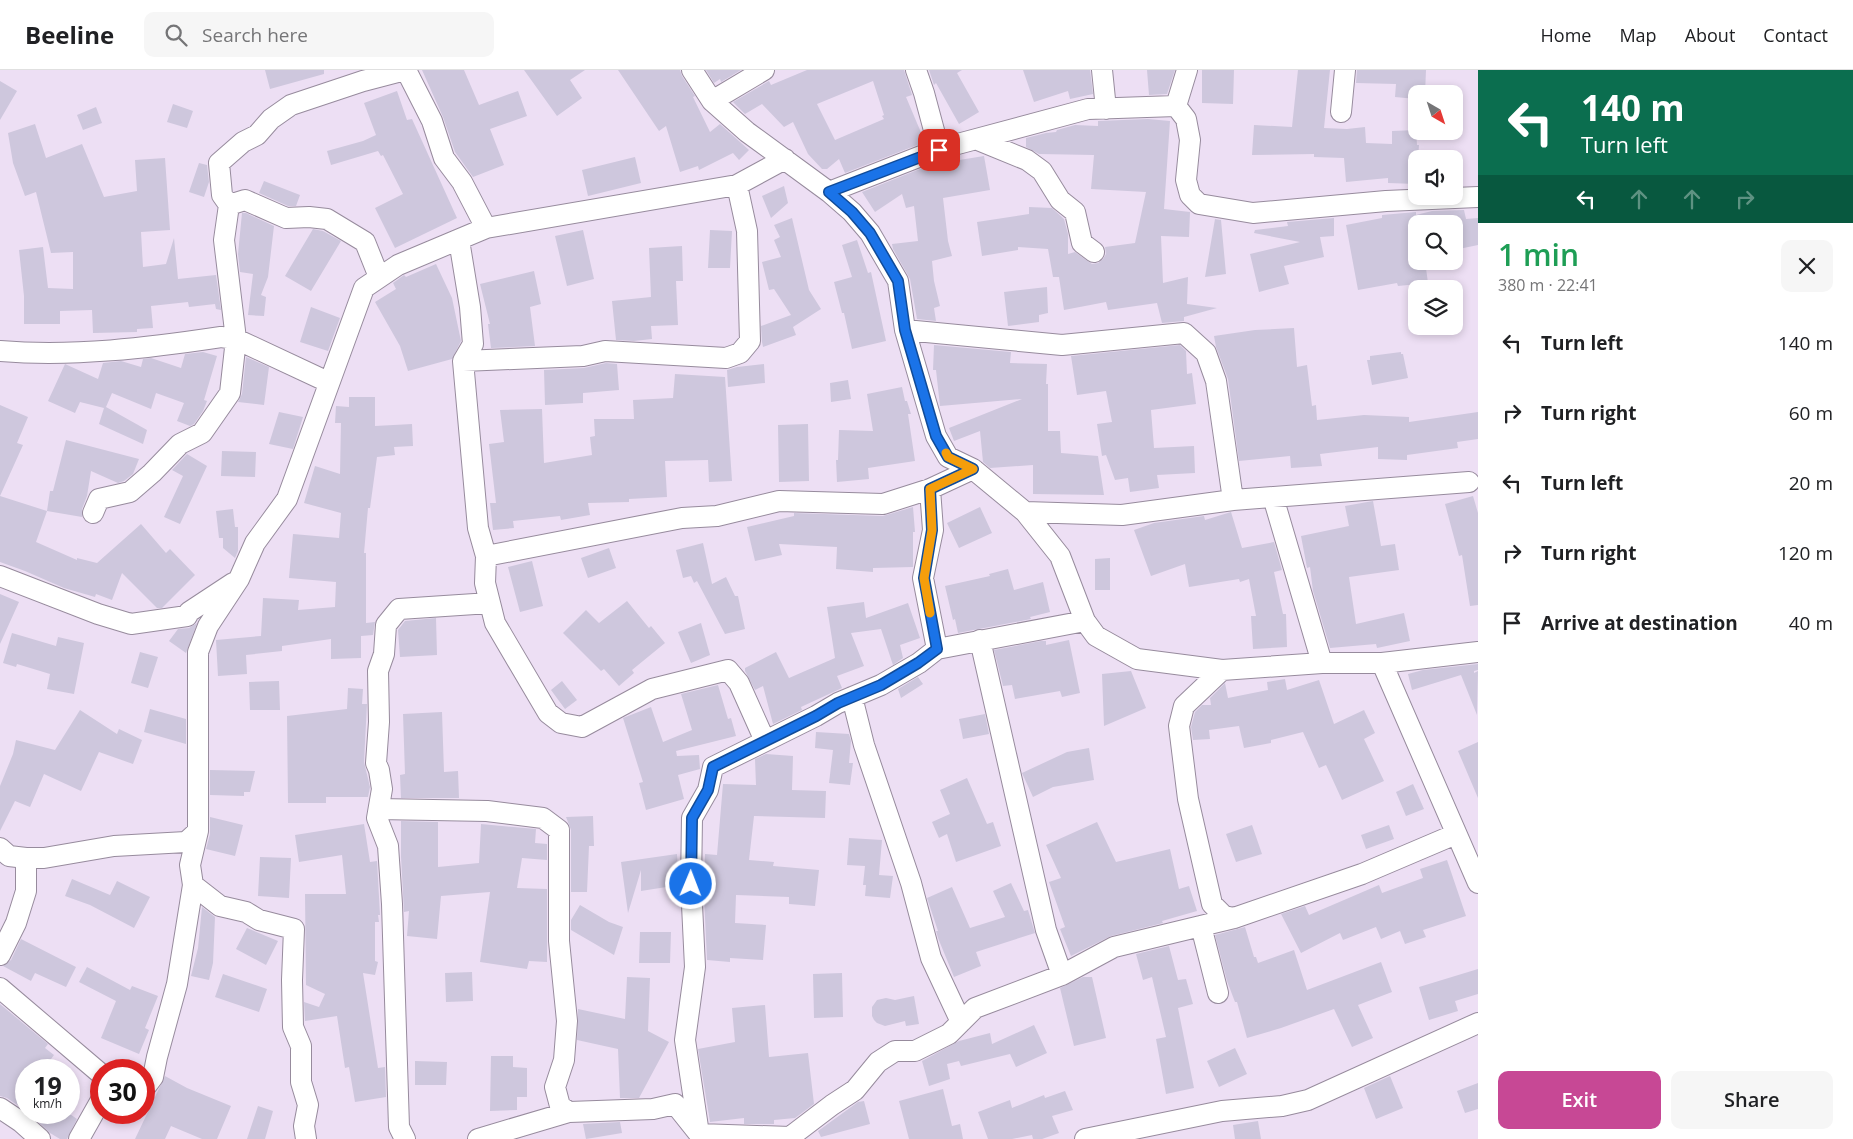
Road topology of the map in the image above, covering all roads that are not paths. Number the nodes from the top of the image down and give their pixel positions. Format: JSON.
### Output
{"nodes":[{"id":1,"x":406,"y":70,"type":"edge"},
{"id":2,"x":692,"y":70,"type":"edge"},
{"id":3,"x":764,"y":70,"type":"edge"},
{"id":4,"x":916,"y":70,"type":"edge"},
{"id":5,"x":1102,"y":70,"type":"edge"},
{"id":6,"x":1187,"y":70,"type":"edge"},
{"id":7,"x":1344,"y":70,"type":"edge"},
{"id":8,"x":712,"y":101,"type":"junction"},
{"id":9,"x":1176,"y":106,"type":"junction"},
{"id":10,"x":1106,"y":109,"type":"junction"},
{"id":11,"x":1341,"y":112,"type":"dead end"},
{"id":12,"x":978,"y":140,"type":"junction"},
{"id":13,"x":939,"y":150,"type":"junction"},
{"id":14,"x":785,"y":159,"type":"junction"},
{"id":15,"x":736,"y":185,"type":"junction"},
{"id":16,"x":829,"y":192,"type":"junction"},
{"id":17,"x":1478,"y":198,"type":"edge"},
{"id":18,"x":229,"y":205,"type":"junction"},
{"id":19,"x":486,"y":228,"type":"junction"},
{"id":20,"x":459,"y":240,"type":"junction"},
{"id":21,"x":1094,"y":252,"type":"dead end"},
{"id":22,"x":379,"y":277,"type":"junction"},
{"id":23,"x":905,"y":330,"type":"junction"},
{"id":24,"x":236,"y":339,"type":"junction"},
{"id":25,"x":0,"y":351,"type":"edge"},
{"id":26,"x":463,"y":361,"type":"junction"},
{"id":27,"x":328,"y":382,"type":"junction"},
{"id":28,"x":973,"y":469,"type":"junction"},
{"id":29,"x":1470,"y":482,"type":"dead end"},
{"id":30,"x":930,"y":489,"type":"junction"},
{"id":31,"x":1273,"y":497,"type":"junction"},
{"id":32,"x":1232,"y":500,"type":"junction"},
{"id":33,"x":1025,"y":512,"type":"junction"},
{"id":34,"x":93,"y":514,"type":"dead end"},
{"id":35,"x":486,"y":556,"type":"junction"},
{"id":36,"x":0,"y":576,"type":"edge"},
{"id":37,"x":239,"y":579,"type":"junction"},
{"id":38,"x":490,"y":604,"type":"junction"},
{"id":39,"x":1085,"y":621,"type":"junction"},
{"id":40,"x":980,"y":640,"type":"junction"},
{"id":41,"x":937,"y":649,"type":"junction"},
{"id":42,"x":1478,"y":652,"type":"edge"},
{"id":43,"x":1322,"y":662,"type":"junction"},
{"id":44,"x":1382,"y":663,"type":"junction"},
{"id":45,"x":1222,"y":670,"type":"junction"},
{"id":46,"x":852,"y":697,"type":"junction"},
{"id":47,"x":765,"y":741,"type":"junction"},
{"id":48,"x":379,"y":809,"type":"junction"},
{"id":49,"x":198,"y":831,"type":"junction"},
{"id":50,"x":1456,"y":834,"type":"junction"},
{"id":51,"x":0,"y":848,"type":"edge"},
{"id":52,"x":26,"y":858,"type":"junction"},
{"id":53,"x":1476,"y":873,"type":"edge"},
{"id":54,"x":193,"y":885,"type":"junction"},
{"id":55,"x":1234,"y":918,"type":"junction"},
{"id":56,"x":1201,"y":926,"type":"junction"},
{"id":57,"x":0,"y":955,"type":"edge"},
{"id":58,"x":1062,"y":975,"type":"junction"},
{"id":59,"x":0,"y":988,"type":"edge"},
{"id":60,"x":1218,"y":992,"type":"dead end"},
{"id":61,"x":961,"y":1022,"type":"junction"},
{"id":62,"x":1478,"y":1023,"type":"edge"},
{"id":63,"x":90,"y":1065,"type":"edge"},
{"id":64,"x":155,"y":1067,"type":"edge"},
{"id":65,"x":0,"y":1108,"type":"edge"},
{"id":66,"x":569,"y":1112,"type":"junction"},
{"id":67,"x":90,"y":1120,"type":"edge"},
{"id":68,"x":701,"y":1137,"type":"edge"},
{"id":69,"x":40,"y":1139,"type":"edge"},
{"id":70,"x":79,"y":1139,"type":"edge"},
{"id":71,"x":306,"y":1139,"type":"edge"},
{"id":72,"x":405,"y":1139,"type":"edge"},
{"id":73,"x":478,"y":1139,"type":"edge"},
{"id":74,"x":1085,"y":1139,"type":"edge"}],
"edges":[{"from":1,"to":18,"type":"street"},
{"from":1,"to":19,"type":"street"},
{"from":2,"to":8,"type":"street"},
{"from":3,"to":8,"type":"street"},
{"from":4,"to":13,"type":"street"},
{"from":5,"to":10,"type":"street"},
{"from":6,"to":9,"type":"street"},
{"from":7,"to":11,"type":"street"},
{"from":8,"to":14,"type":"street"},
{"from":9,"to":10,"type":"street"},
{"from":9,"to":17,"type":"street"},
{"from":10,"to":12,"type":"street"},
{"from":12,"to":13,"type":"street"},
{"from":12,"to":21,"type":"street"},
{"from":13,"to":16,"type":"street"},
{"from":14,"to":15,"type":"street"},
{"from":14,"to":16,"type":"street"},
{"from":15,"to":19,"type":"street"},
{"from":15,"to":26,"type":"street"},
{"from":16,"to":23,"type":"street"},
{"from":18,"to":22,"type":"street"},
{"from":18,"to":24,"type":"street"},
{"from":19,"to":20,"type":"street"},
{"from":20,"to":22,"type":"street"},
{"from":20,"to":26,"type":"street"},
{"from":22,"to":27,"type":"street"},
{"from":23,"to":28,"type":"street"},
{"from":23,"to":32,"type":"street"},
{"from":24,"to":25,"type":"street"},
{"from":24,"to":27,"type":"street"},
{"from":24,"to":34,"type":"street"},
{"from":26,"to":35,"type":"street"},
{"from":27,"to":37,"type":"street"},
{"from":28,"to":30,"type":"street"},
{"from":28,"to":33,"type":"street"},
{"from":29,"to":31,"type":"street"},
{"from":30,"to":35,"type":"street"},
{"from":30,"to":41,"type":"street"},
{"from":31,"to":32,"type":"street"},
{"from":31,"to":43,"type":"street"},
{"from":32,"to":33,"type":"street"},
{"from":33,"to":39,"type":"street"},
{"from":35,"to":38,"type":"street"},
{"from":36,"to":37,"type":"street"},
{"from":37,"to":49,"type":"street"},
{"from":38,"to":47,"type":"street"},
{"from":38,"to":48,"type":"street"},
{"from":39,"to":40,"type":"street"},
{"from":39,"to":45,"type":"street"},
{"from":40,"to":41,"type":"street"},
{"from":40,"to":58,"type":"street"},
{"from":41,"to":46,"type":"street"},
{"from":42,"to":44,"type":"street"},
{"from":43,"to":44,"type":"street"},
{"from":43,"to":45,"type":"street"},
{"from":44,"to":50,"type":"street"},
{"from":45,"to":55,"type":"street"},
{"from":46,"to":47,"type":"street"},
{"from":46,"to":61,"type":"street"},
{"from":47,"to":68,"type":"street"},
{"from":48,"to":66,"type":"street"},
{"from":48,"to":72,"type":"street"},
{"from":49,"to":52,"type":"street"},
{"from":49,"to":54,"type":"street"},
{"from":50,"to":53,"type":"street"},
{"from":50,"to":55,"type":"street"},
{"from":51,"to":52,"type":"street"},
{"from":52,"to":57,"type":"street"},
{"from":54,"to":64,"type":"street"},
{"from":54,"to":71,"type":"street"},
{"from":55,"to":56,"type":"street"},
{"from":56,"to":58,"type":"street"},
{"from":56,"to":60,"type":"street"},
{"from":58,"to":61,"type":"street"},
{"from":59,"to":63,"type":"street"},
{"from":61,"to":68,"type":"street"},
{"from":62,"to":74,"type":"street"},
{"from":65,"to":69,"type":"street"},
{"from":66,"to":68,"type":"street"},
{"from":66,"to":73,"type":"street"},
{"from":67,"to":70,"type":"street"}]}
